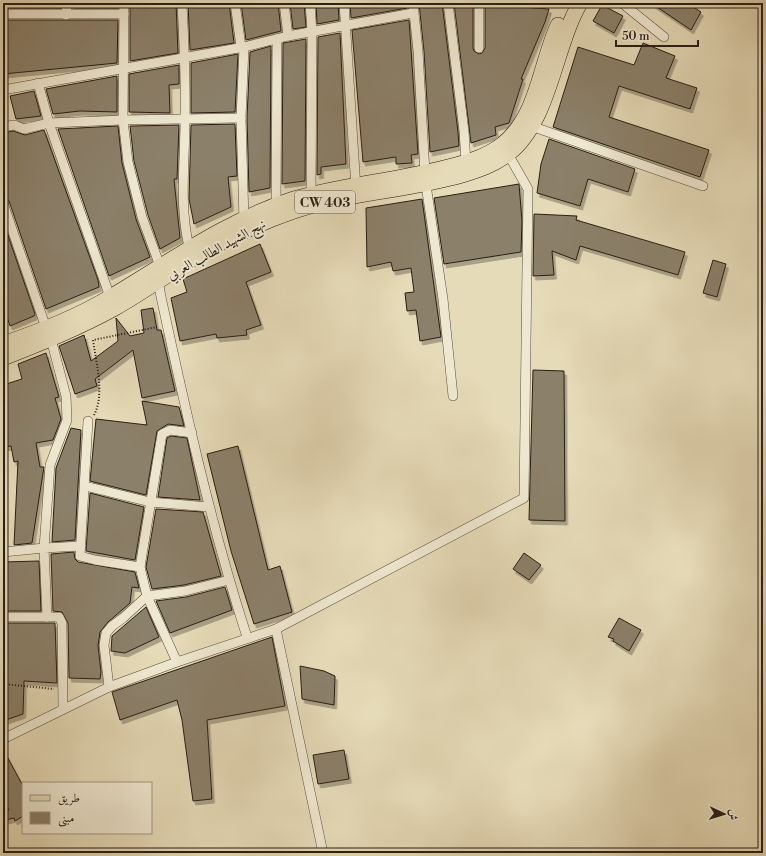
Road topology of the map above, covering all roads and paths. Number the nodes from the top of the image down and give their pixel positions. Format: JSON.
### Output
{"nodes":[{"id":1,"x":67,"y":3,"type":"edge"},
{"id":2,"x":124,"y":3,"type":"edge"},
{"id":3,"x":182,"y":3,"type":"edge"},
{"id":4,"x":235,"y":3,"type":"edge"},
{"id":5,"x":284,"y":3,"type":"edge"},
{"id":6,"x":310,"y":3,"type":"edge"},
{"id":7,"x":344,"y":3,"type":"edge"},
{"id":8,"x":413,"y":3,"type":"edge"},
{"id":9,"x":448,"y":3,"type":"edge"},
{"id":10,"x":479,"y":3,"type":"edge"},
{"id":11,"x":570,"y":3,"type":"edge"},
{"id":12,"x":580,"y":3,"type":"edge"},
{"id":13,"x":622,"y":3,"type":"edge"},
{"id":14,"x":413,"y":13,"type":"junction"},
{"id":15,"x":3,"y":14,"type":"edge"},
{"id":16,"x":124,"y":14,"type":"junction"},
{"id":17,"x":66,"y":15,"type":"junction"},
{"id":18,"x":346,"y":25,"type":"junction"},
{"id":19,"x":312,"y":33,"type":"junction"},
{"id":20,"x":288,"y":36,"type":"junction"},
{"id":21,"x":664,"y":37,"type":"dead end"},
{"id":22,"x":277,"y":39,"type":"junction"},
{"id":23,"x":242,"y":47,"type":"junction"},
{"id":24,"x":479,"y":48,"type":"dead end"},
{"id":25,"x":184,"y":57,"type":"junction"},
{"id":26,"x":124,"y":68,"type":"junction"},
{"id":27,"x":549,"y":70,"type":"junction"},
{"id":28,"x":38,"y":83,"type":"junction"},
{"id":29,"x":3,"y":90,"type":"edge"},
{"id":30,"x":185,"y":118,"type":"junction"},
{"id":31,"x":241,"y":118,"type":"junction"},
{"id":32,"x":123,"y":120,"type":"junction"},
{"id":33,"x":49,"y":123,"type":"junction"},
{"id":34,"x":531,"y":126,"type":"junction"},
{"id":35,"x":3,"y":127,"type":"edge"},
{"id":36,"x":508,"y":154,"type":"junction"},
{"id":37,"x":466,"y":163,"type":"junction"},
{"id":38,"x":426,"y":179,"type":"junction"},
{"id":39,"x":703,"y":186,"type":"dead end"},
{"id":40,"x":356,"y":191,"type":"junction"},
{"id":41,"x":311,"y":195,"type":"junction"},
{"id":42,"x":3,"y":203,"type":"edge"},
{"id":43,"x":276,"y":206,"type":"junction"},
{"id":44,"x":245,"y":224,"type":"junction"},
{"id":45,"x":189,"y":247,"type":"junction"},
{"id":46,"x":159,"y":273,"type":"junction"},
{"id":47,"x":110,"y":297,"type":"junction"},
{"id":48,"x":167,"y":324,"type":"junction"},
{"id":49,"x":48,"y":334,"type":"junction"},
{"id":50,"x":3,"y":344,"type":"edge"},
{"id":51,"x":3,"y":358,"type":"edge"},
{"id":52,"x":452,"y":396,"type":"dead end"},
{"id":53,"x":88,"y":421,"type":"joint"},
{"id":54,"x":192,"y":433,"type":"junction"},
{"id":55,"x":85,"y":486,"type":"junction"},
{"id":56,"x":150,"y":502,"type":"junction"},
{"id":57,"x":209,"y":507,"type":"junction"},
{"id":58,"x":81,"y":546,"type":"junction"},
{"id":59,"x":44,"y":548,"type":"junction"},
{"id":60,"x":3,"y":552,"type":"edge"},
{"id":61,"x":140,"y":566,"type":"junction"},
{"id":62,"x":228,"y":580,"type":"junction"},
{"id":63,"x":147,"y":596,"type":"junction"},
{"id":64,"x":47,"y":617,"type":"junction"},
{"id":65,"x":3,"y":618,"type":"edge"},
{"id":66,"x":276,"y":629,"type":"junction"},
{"id":67,"x":247,"y":637,"type":"junction"},
{"id":68,"x":176,"y":662,"type":"junction"},
{"id":69,"x":3,"y":684,"type":"edge"},
{"id":70,"x":109,"y":687,"type":"junction"},
{"id":71,"x":63,"y":690,"type":"junction"},
{"id":72,"x":63,"y":708,"type":"junction"},
{"id":73,"x":3,"y":739,"type":"edge"},
{"id":74,"x":323,"y":853,"type":"edge"}],
"edges":[{"from":1,"to":17,"type":"street"},
{"from":2,"to":16,"type":"street"},
{"from":3,"to":25,"type":"street"},
{"from":4,"to":23,"type":"street"},
{"from":5,"to":20,"type":"street"},
{"from":6,"to":19,"type":"street"},
{"from":7,"to":18,"type":"street"},
{"from":8,"to":14,"type":"street"},
{"from":9,"to":37,"type":"street"},
{"from":10,"to":24,"type":"street"},
{"from":11,"to":27,"type":"main road","name":"نهج الشهيد الطالب العربي","number":"CW 403"},
{"from":12,"to":27,"type":"main road","name":"نهج الشهيد الطالب العربي","number":"CW 403"},
{"from":13,"to":21,"type":"street"},
{"from":14,"to":18,"type":"street"},
{"from":14,"to":38,"type":"street"},
{"from":15,"to":17,"type":"street"},
{"from":16,"to":17,"type":"street"},
{"from":16,"to":26,"type":"street"},
{"from":18,"to":19,"type":"street"},
{"from":18,"to":40,"type":"street"},
{"from":19,"to":20,"type":"street"},
{"from":19,"to":41,"type":"street"},
{"from":20,"to":22,"type":"street"},
{"from":22,"to":23,"type":"street"},
{"from":22,"to":43,"type":"street"},
{"from":23,"to":25,"type":"street"},
{"from":23,"to":31,"type":"street"},
{"from":25,"to":26,"type":"street"},
{"from":25,"to":30,"type":"street"},
{"from":26,"to":28,"type":"street"},
{"from":26,"to":32,"type":"street"},
{"from":27,"to":34,"type":"main road","name":"نهج الشهيد الطالب العربي","number":"CW 403"},
{"from":27,"to":37,"type":"main road","name":"نهج الشهيد الطالب العربي","number":"CW 403"},
{"from":28,"to":29,"type":"street"},
{"from":28,"to":33,"type":"street"},
{"from":30,"to":31,"type":"street"},
{"from":30,"to":32,"type":"street"},
{"from":30,"to":45,"type":"street"},
{"from":31,"to":44,"type":"street"},
{"from":32,"to":33,"type":"street"},
{"from":32,"to":46,"type":"street"},
{"from":33,"to":35,"type":"street"},
{"from":33,"to":47,"type":"street"},
{"from":34,"to":36,"type":"main road","name":"نهج الشهيد الطالب العربي","number":"CW 403"},
{"from":34,"to":39,"type":"street"},
{"from":36,"to":38,"type":"main road","name":"نهج الشهيد الطالب العربي","number":"CW 403"},
{"from":36,"to":66,"type":"street"},
{"from":37,"to":38,"type":"main road","name":"نهج الشهيد الطالب العربي","number":"CW 403"},
{"from":38,"to":40,"type":"main road","name":"نهج الشهيد الطالب العربي","number":"CW 403"},
{"from":38,"to":52,"type":"street"},
{"from":40,"to":41,"type":"main road","name":"نهج الشهيد الطالب العربي","number":"CW 403"},
{"from":40,"to":44,"type":"main road","name":"نهج الشهيد الطالب العربي","number":"CW 403"},
{"from":41,"to":43,"type":"main road","name":"نهج الشهيد الطالب العربي","number":"CW 403"},
{"from":42,"to":49,"type":"street"},
{"from":43,"to":44,"type":"main road","name":"نهج الشهيد الطالب العربي","number":"CW 403"},
{"from":44,"to":45,"type":"main road","name":"نهج الشهيد الطالب العربي","number":"CW 403"},
{"from":44,"to":46,"type":"main road","name":"نهج الشهيد الطالب العربي","number":"CW 403"},
{"from":45,"to":46,"type":"main road","name":"نهج الشهيد الطالب العربي","number":"CW 403"},
{"from":46,"to":47,"type":"main road","name":"نهج الشهيد الطالب العربي","number":"CW 403"},
{"from":46,"to":48,"type":"street"},
{"from":46,"to":49,"type":"main road","name":"نهج الشهيد الطالب العربي","number":"CW 403"},
{"from":47,"to":49,"type":"main road","name":"نهج الشهيد الطالب العربي","number":"CW 403"},
{"from":48,"to":53,"type":"path"},
{"from":48,"to":54,"type":"street"},
{"from":49,"to":50,"type":"main road","name":"نهج الشهيد الطالب العربي","number":"CW 403"},
{"from":49,"to":51,"type":"main road","name":"نهج الشهيد الطالب العربي","number":"CW 403"},
{"from":49,"to":59,"type":"street"},
{"from":53,"to":55,"type":"street"},
{"from":54,"to":56,"type":"street"},
{"from":54,"to":57,"type":"street"},
{"from":55,"to":56,"type":"street"},
{"from":55,"to":58,"type":"street"},
{"from":56,"to":57,"type":"street"},
{"from":56,"to":61,"type":"street"},
{"from":57,"to":62,"type":"street"},
{"from":58,"to":59,"type":"street"},
{"from":58,"to":61,"type":"street"},
{"from":59,"to":60,"type":"street"},
{"from":59,"to":64,"type":"street"},
{"from":61,"to":63,"type":"street"},
{"from":62,"to":63,"type":"street"},
{"from":62,"to":67,"type":"street"},
{"from":63,"to":68,"type":"street"},
{"from":63,"to":70,"type":"street"},
{"from":64,"to":65,"type":"street"},
{"from":64,"to":71,"type":"street"},
{"from":66,"to":67,"type":"street"},
{"from":66,"to":74,"type":"street"},
{"from":67,"to":68,"type":"street"},
{"from":68,"to":70,"type":"street"},
{"from":69,"to":71,"type":"path"},
{"from":70,"to":72,"type":"street"},
{"from":71,"to":72,"type":"street"},
{"from":72,"to":73,"type":"street"}]}
